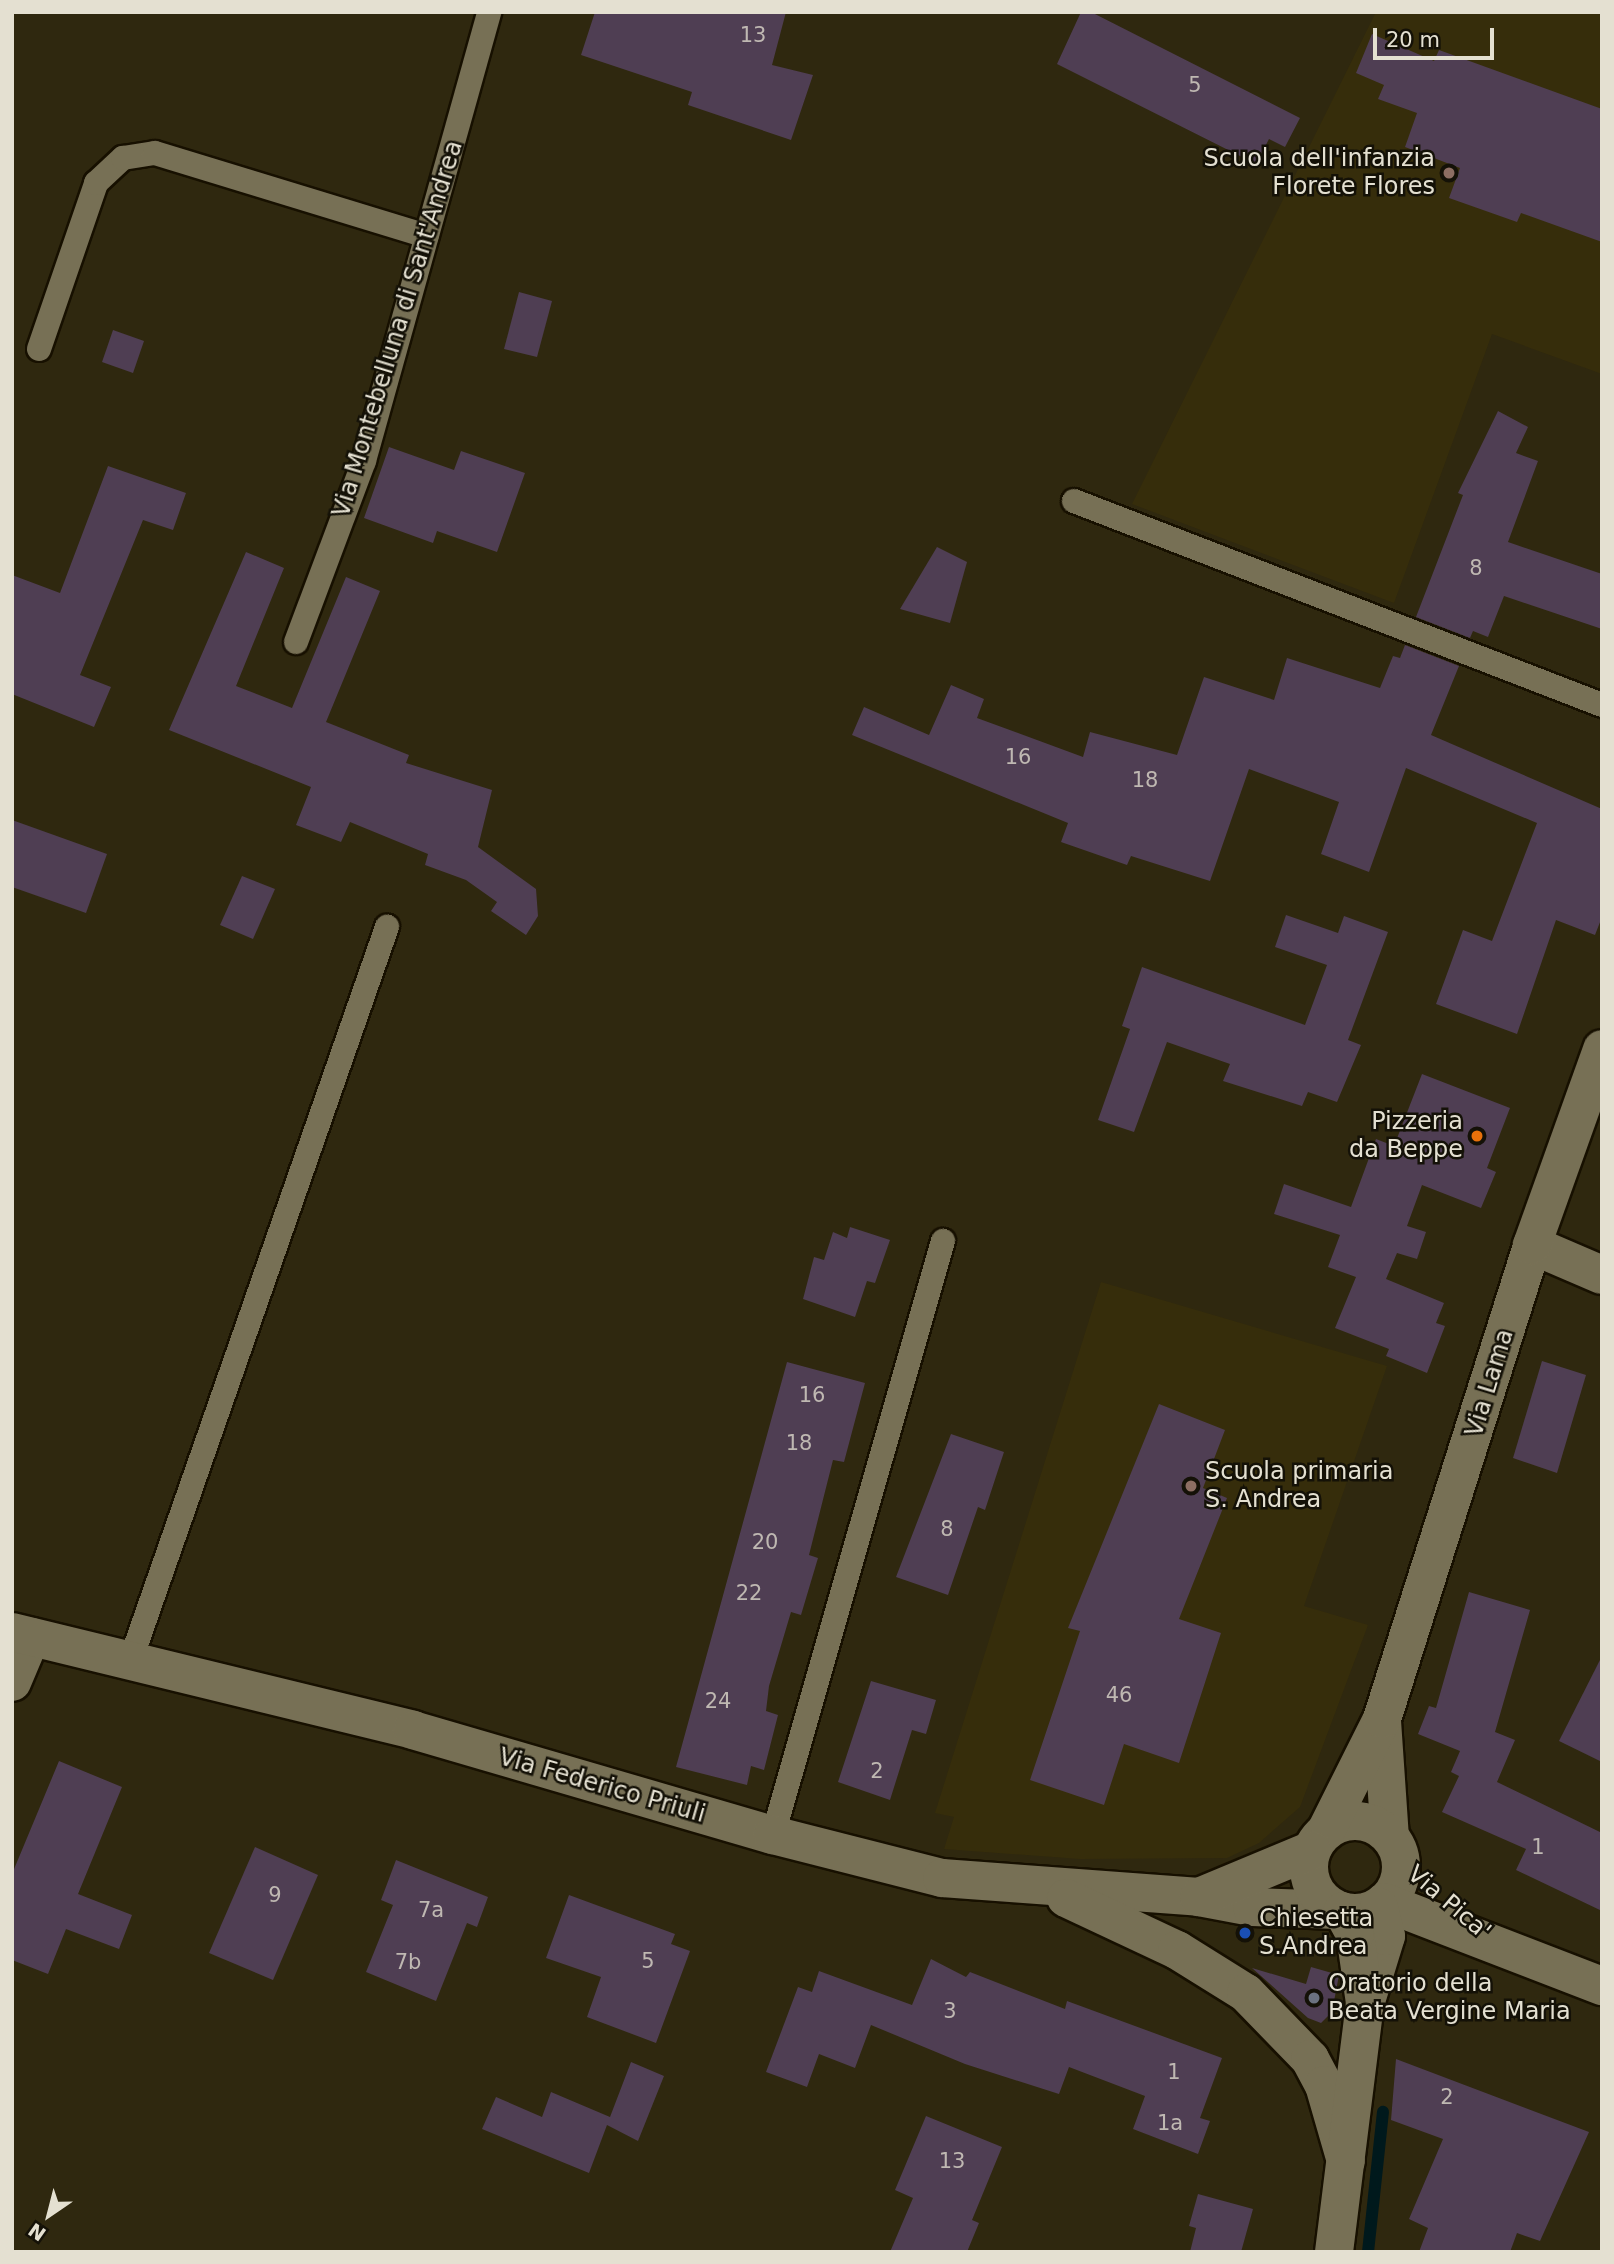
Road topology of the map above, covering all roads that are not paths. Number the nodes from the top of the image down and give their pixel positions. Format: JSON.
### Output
{"nodes":[{"id":1,"x":489,"y":12,"type":"edge"},
{"id":2,"x":427,"y":236,"type":"junction"},
{"id":3,"x":39,"y":349,"type":"dead end"},
{"id":4,"x":1074,"y":501,"type":"dead end"},
{"id":5,"x":296,"y":642,"type":"dead end"},
{"id":6,"x":1602,"y":705,"type":"edge"},
{"id":7,"x":387,"y":927,"type":"dead end"},
{"id":8,"x":1602,"y":1049,"type":"edge"},
{"id":9,"x":943,"y":1241,"type":"dead end"},
{"id":10,"x":1532,"y":1245,"type":"junction"},
{"id":11,"x":1602,"y":1275,"type":"edge"},
{"id":12,"x":22,"y":1634,"type":"edge"},
{"id":13,"x":130,"y":1662,"type":"junction"},
{"id":14,"x":12,"y":1682,"type":"edge"},
{"id":15,"x":1382,"y":1719,"type":"junction"},
{"id":16,"x":773,"y":1835,"type":"junction"},
{"id":17,"x":1320,"y":1839,"type":"junction"},
{"id":18,"x":1395,"y":1849,"type":"junction"},
{"id":19,"x":1024,"y":1886,"type":"junction"},
{"id":20,"x":1199,"y":1898,"type":"junction"},
{"id":21,"x":1361,"y":1908,"type":"junction"},
{"id":22,"x":1497,"y":1944,"type":"junction"},
{"id":23,"x":1602,"y":1986,"type":"edge"},
{"id":24,"x":1346,"y":2161,"type":"junction"},
{"id":25,"x":1334,"y":2252,"type":"edge"}],
"edges":[{"from":1,"to":2,"type":"lane","name":"Via Montebelluna di Sant'Andrea"},
{"from":2,"to":3,"type":"lane"},
{"from":2,"to":5,"type":"lane","name":"Via Montebelluna di Sant'Andrea"},
{"from":4,"to":6,"type":"lane"},
{"from":7,"to":13,"type":"lane"},
{"from":8,"to":10,"type":"street","name":"Via Lama"},
{"from":9,"to":16,"type":"lane"},
{"from":10,"to":11,"type":"street"},
{"from":10,"to":15,"type":"street","name":"Via Lama"},
{"from":12,"to":13,"type":"street","name":"Via Federico Priuli"},
{"from":12,"to":14,"type":"street"},
{"from":13,"to":16,"type":"street","name":"Via Federico Priuli"},
{"from":15,"to":17,"type":"street","name":"Via Lama"},
{"from":15,"to":18,"type":"street","name":"Via Lama"},
{"from":16,"to":19,"type":"street","name":"Via Federico Priuli"},
{"from":17,"to":18,"type":"street"},
{"from":17,"to":20,"type":"street","name":"Via Federico Priuli"},
{"from":17,"to":21,"type":"street"},
{"from":18,"to":21,"type":"street"},
{"from":18,"to":22,"type":"street","name":"Via Pica'"},
{"from":19,"to":20,"type":"street","name":"Via Federico Priuli"},
{"from":19,"to":24,"type":"street"},
{"from":20,"to":21,"type":"street","name":"Via Federico Priuli"},
{"from":21,"to":22,"type":"street","name":"Via Pica'"},
{"from":21,"to":24,"type":"street"},
{"from":22,"to":23,"type":"street","name":"Via Pica'"},
{"from":24,"to":25,"type":"street"}]}
